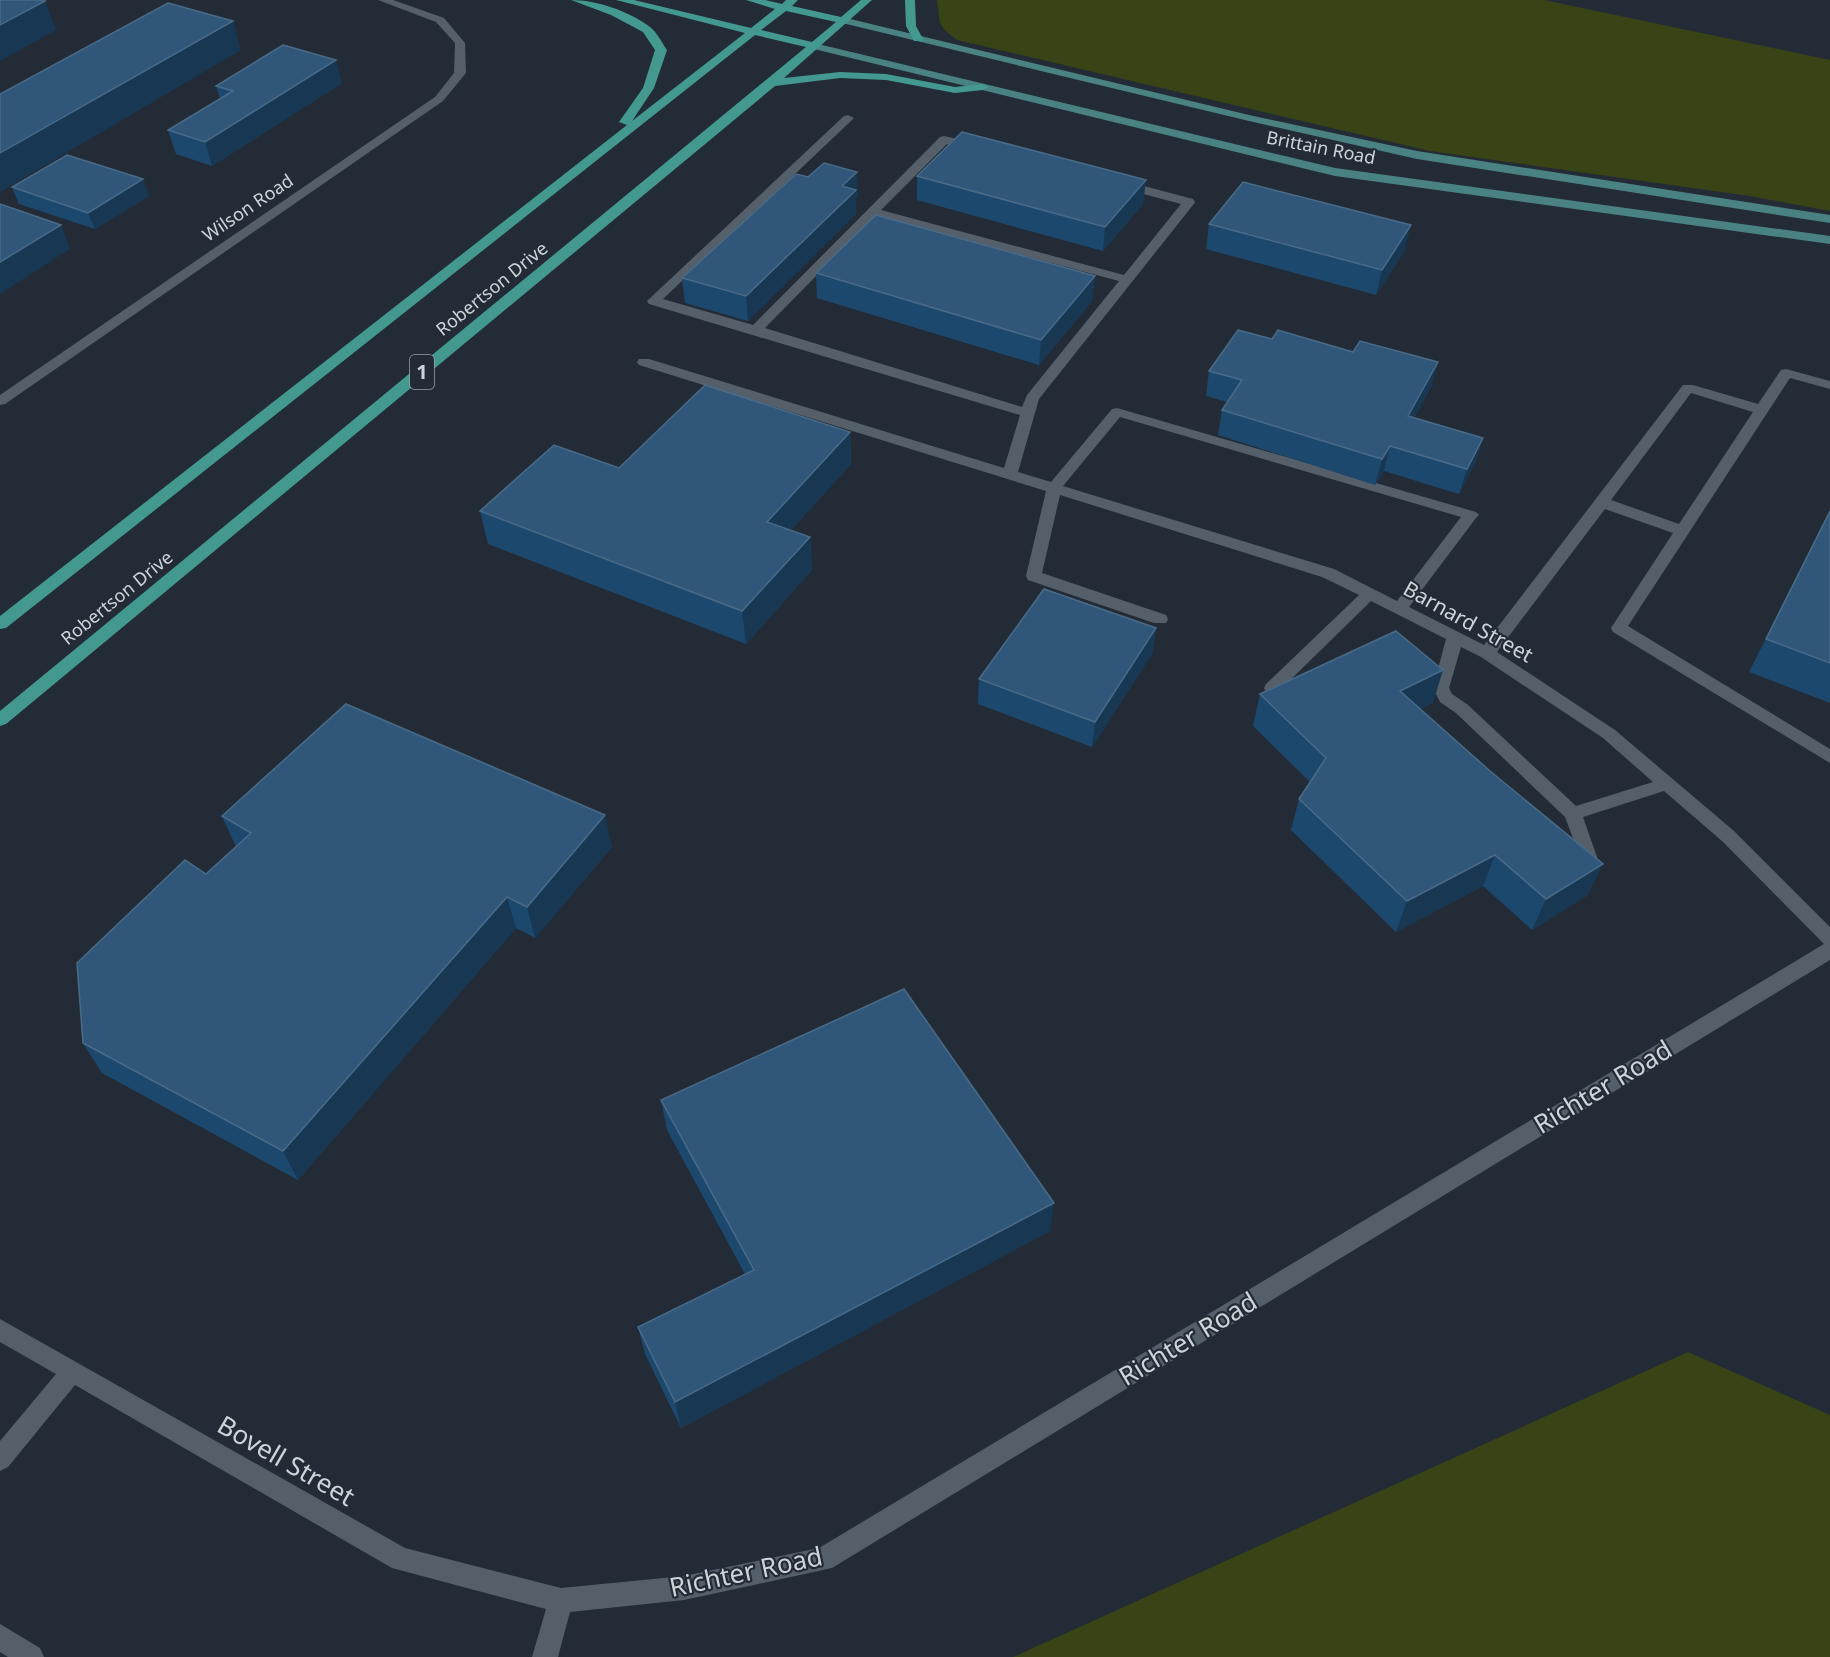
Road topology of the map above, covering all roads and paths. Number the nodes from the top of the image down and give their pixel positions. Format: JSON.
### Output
{"nodes":[{"id":1,"x":383,"y":0,"type":"edge"},
{"id":2,"x":576,"y":0,"type":"edge"},
{"id":3,"x":621,"y":0,"type":"edge"},
{"id":4,"x":751,"y":0,"type":"edge"},
{"id":5,"x":793,"y":0,"type":"edge"},
{"id":6,"x":867,"y":0,"type":"edge"},
{"id":7,"x":910,"y":0,"type":"edge"},
{"id":8,"x":783,"y":8,"type":"junction"},
{"id":9,"x":842,"y":20,"type":"junction"},
{"id":10,"x":753,"y":31,"type":"junction"},
{"id":11,"x":918,"y":39,"type":"junction"},
{"id":12,"x":814,"y":46,"type":"junction"},
{"id":13,"x":773,"y":83,"type":"junction"},
{"id":14,"x":982,"y":87,"type":"junction"},
{"id":15,"x":848,"y":118,"type":"dead end"},
{"id":16,"x":609,"y":142,"type":"junction"},
{"id":17,"x":989,"y":151,"type":"edge"},
{"id":18,"x":1111,"y":182,"type":"edge"},
{"id":19,"x":873,"y":212,"type":"junction"},
{"id":20,"x":1830,"y":219,"type":"edge"},
{"id":21,"x":1830,"y":240,"type":"edge"},
{"id":22,"x":1126,"y":279,"type":"junction"},
{"id":23,"x":756,"y":330,"type":"junction"},
{"id":24,"x":644,"y":362,"type":"dead end"},
{"id":25,"x":1830,"y":385,"type":"edge"},
{"id":26,"x":0,"y":401,"type":"edge"},
{"id":27,"x":1762,"y":410,"type":"junction"},
{"id":28,"x":1027,"y":413,"type":"junction"},
{"id":29,"x":1010,"y":474,"type":"junction"},
{"id":30,"x":1054,"y":488,"type":"junction"},
{"id":31,"x":1601,"y":502,"type":"junction"},
{"id":32,"x":1683,"y":531,"type":"junction"},
{"id":33,"x":1369,"y":594,"type":"junction"},
{"id":34,"x":1399,"y":609,"type":"junction"},
{"id":35,"x":1160,"y":619,"type":"dead end"},
{"id":36,"x":0,"y":624,"type":"edge"},
{"id":37,"x":1455,"y":638,"type":"junction"},
{"id":38,"x":1487,"y":653,"type":"junction"},
{"id":39,"x":1272,"y":688,"type":"edge"},
{"id":40,"x":0,"y":720,"type":"edge"},
{"id":41,"x":1830,"y":757,"type":"edge"},
{"id":42,"x":1666,"y":784,"type":"junction"},
{"id":43,"x":1573,"y":814,"type":"junction"},
{"id":44,"x":1589,"y":860,"type":"edge"},
{"id":45,"x":1830,"y":939,"type":"edge"},
{"id":46,"x":1830,"y":950,"type":"edge"},
{"id":47,"x":0,"y":1330,"type":"edge"},
{"id":48,"x":72,"y":1372,"type":"junction"},
{"id":49,"x":0,"y":1459,"type":"edge"},
{"id":50,"x":561,"y":1600,"type":"junction"},
{"id":51,"x":0,"y":1637,"type":"edge"},
{"id":52,"x":31,"y":1657,"type":"edge"},
{"id":53,"x":545,"y":1657,"type":"edge"}],
"edges":[{"from":1,"to":26,"type":"street","name":"Wilson Road"},
{"from":2,"to":16,"type":"highway"},
{"from":3,"to":10,"type":"highway"},
{"from":4,"to":8,"type":"highway"},
{"from":5,"to":8,"type":"highway"},
{"from":6,"to":9,"type":"highway","name":"Robertson Drive"},
{"from":7,"to":11,"type":"highway"},
{"from":8,"to":9,"type":"highway"},
{"from":8,"to":10,"type":"highway"},
{"from":9,"to":11,"type":"main road","name":"Brittain Road"},
{"from":9,"to":12,"type":"highway","name":"Robertson Drive","number":"1"},
{"from":10,"to":12,"type":"highway"},
{"from":10,"to":16,"type":"highway"},
{"from":11,"to":20,"type":"main road","name":"Brittain Road"},
{"from":12,"to":13,"type":"highway","name":"Robertson Drive","number":"1"},
{"from":12,"to":14,"type":"main road","name":"Brittain Road"},
{"from":13,"to":14,"type":"highway"},
{"from":13,"to":40,"type":"highway","name":"Robertson Drive","number":"1"},
{"from":14,"to":21,"type":"main road","name":"Brittain Road"},
{"from":15,"to":23,"type":"street"},
{"from":16,"to":36,"type":"highway","name":"Robertson Drive"},
{"from":17,"to":19,"type":"street"},
{"from":18,"to":22,"type":"street"},
{"from":19,"to":22,"type":"street"},
{"from":19,"to":23,"type":"street"},
{"from":22,"to":28,"type":"street"},
{"from":23,"to":28,"type":"street"},
{"from":24,"to":29,"type":"street","name":"Barnard Street"},
{"from":25,"to":27,"type":"street"},
{"from":27,"to":31,"type":"street"},
{"from":27,"to":32,"type":"street"},
{"from":28,"to":29,"type":"street"},
{"from":29,"to":30,"type":"street","name":"Barnard Street"},
{"from":30,"to":33,"type":"street","name":"Barnard Street"},
{"from":30,"to":34,"type":"street"},
{"from":30,"to":35,"type":"street"},
{"from":31,"to":32,"type":"street"},
{"from":31,"to":38,"type":"street"},
{"from":32,"to":41,"type":"street"},
{"from":33,"to":34,"type":"street","name":"Barnard Street"},
{"from":33,"to":39,"type":"street"},
{"from":34,"to":37,"type":"street","name":"Barnard Street"},
{"from":37,"to":38,"type":"street","name":"Barnard Street"},
{"from":37,"to":43,"type":"street"},
{"from":38,"to":42,"type":"street","name":"Barnard Street"},
{"from":42,"to":43,"type":"street"},
{"from":42,"to":45,"type":"street","name":"Barnard Street"},
{"from":43,"to":44,"type":"street"},
{"from":46,"to":50,"type":"street","name":"Richter Road"},
{"from":47,"to":48,"type":"street","name":"Bovell Street"},
{"from":48,"to":49,"type":"street"},
{"from":48,"to":50,"type":"street","name":"Bovell Street"},
{"from":50,"to":53,"type":"street"},
{"from":51,"to":52,"type":"street"}]}
